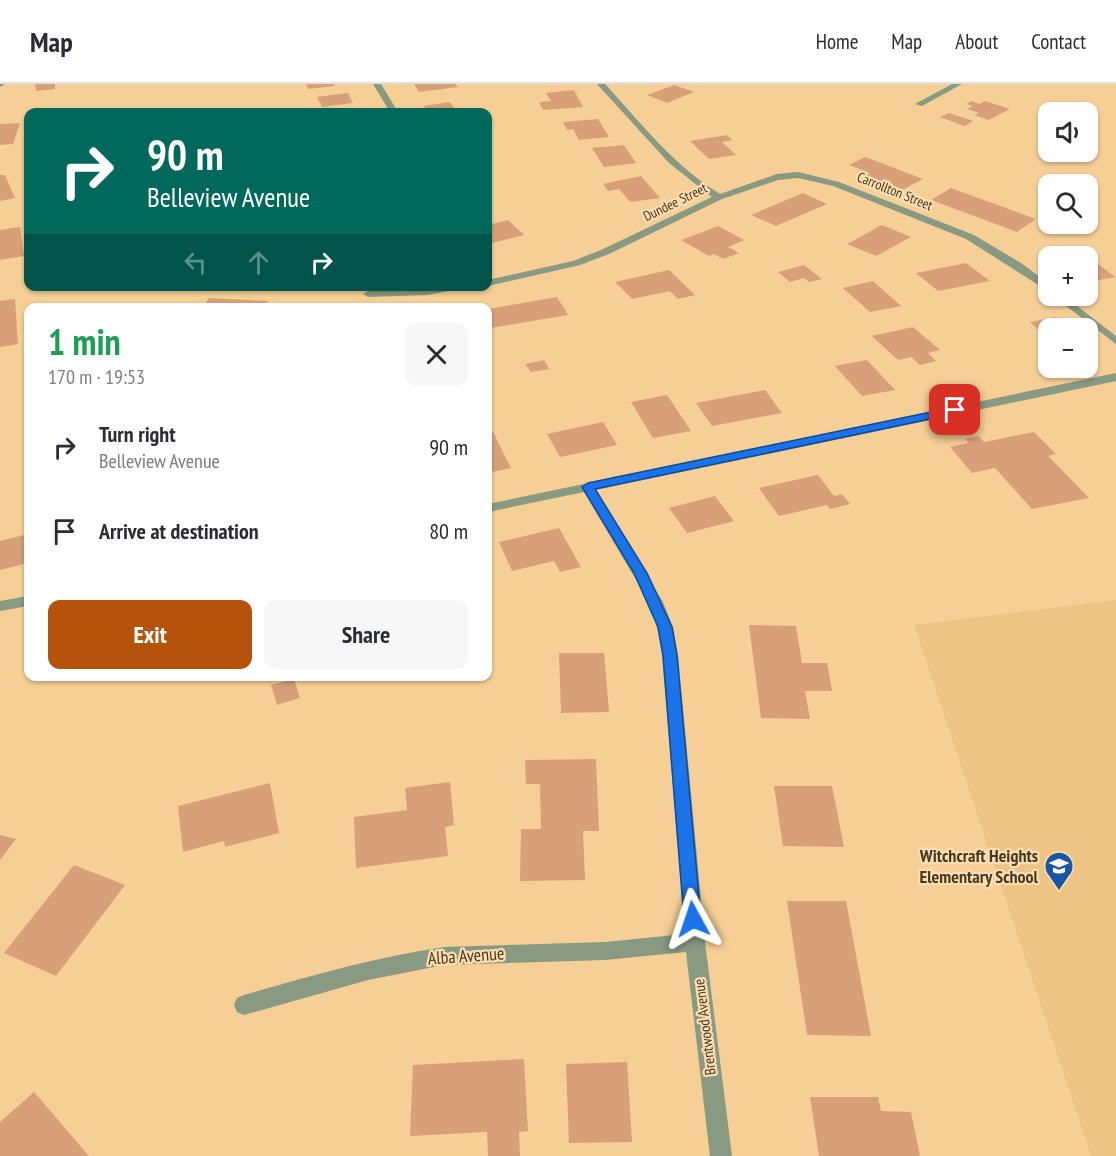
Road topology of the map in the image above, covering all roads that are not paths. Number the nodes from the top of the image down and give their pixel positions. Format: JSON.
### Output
{"nodes":[{"id":1,"x":377,"y":84,"type":"edge"},
{"id":2,"x":601,"y":84,"type":"edge"},
{"id":3,"x":958,"y":84,"type":"edge"},
{"id":4,"x":919,"y":104,"type":"dead end"},
{"id":5,"x":392,"y":108,"type":"edge"},
{"id":6,"x":719,"y":197,"type":"junction"},
{"id":7,"x":1038,"y":281,"type":"edge"},
{"id":8,"x":492,"y":282,"type":"edge"},
{"id":9,"x":428,"y":291,"type":"edge"},
{"id":10,"x":368,"y":294,"type":"dead end"},
{"id":11,"x":1071,"y":306,"type":"edge"},
{"id":12,"x":1116,"y":341,"type":"edge"},
{"id":13,"x":1116,"y":377,"type":"edge"},
{"id":14,"x":588,"y":487,"type":"junction"},
{"id":15,"x":492,"y":507,"type":"edge"},
{"id":16,"x":24,"y":602,"type":"edge"},
{"id":17,"x":0,"y":606,"type":"edge"},
{"id":18,"x":695,"y":942,"type":"junction"},
{"id":19,"x":244,"y":1005,"type":"dead end"},
{"id":20,"x":721,"y":1156,"type":"edge"}],
"edges":[{"from":1,"to":5,"type":"street"},
{"from":2,"to":6,"type":"street","name":"Dundee Street"},
{"from":3,"to":4,"type":"street"},
{"from":6,"to":7,"type":"street","name":"Carrollton Street"},
{"from":6,"to":8,"type":"street","name":"Dundee Street"},
{"from":9,"to":10,"type":"street"},
{"from":11,"to":12,"type":"street"},
{"from":13,"to":14,"type":"street"},
{"from":14,"to":15,"type":"street"},
{"from":14,"to":18,"type":"street","name":"Brentwood Avenue"},
{"from":16,"to":17,"type":"street"},
{"from":18,"to":19,"type":"street","name":"Alba Avenue"},
{"from":18,"to":20,"type":"street","name":"Brentwood Avenue"}]}
